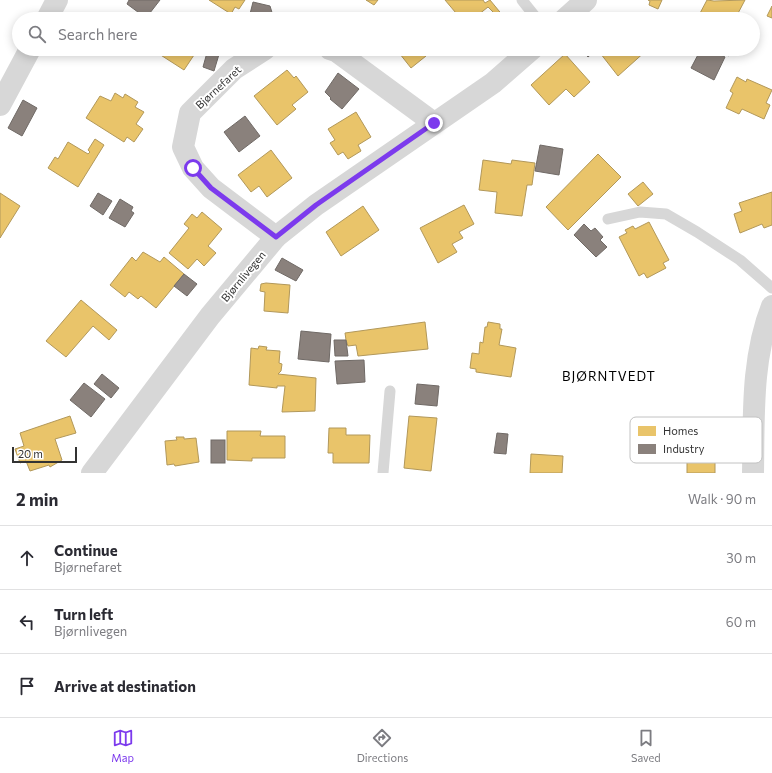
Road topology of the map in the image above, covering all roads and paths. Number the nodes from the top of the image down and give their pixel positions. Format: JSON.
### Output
{"nodes":[{"id":1,"x":57,"y":0,"type":"edge"},
{"id":2,"x":522,"y":0,"type":"edge"},
{"id":3,"x":586,"y":0,"type":"edge"},
{"id":4,"x":51,"y":12,"type":"edge"},
{"id":5,"x":531,"y":12,"type":"edge"},
{"id":6,"x":573,"y":12,"type":"edge"},
{"id":7,"x":26,"y":56,"type":"edge"},
{"id":8,"x":254,"y":56,"type":"edge"},
{"id":9,"x":343,"y":56,"type":"edge"},
{"id":10,"x":524,"y":56,"type":"edge"},
{"id":11,"x":0,"y":105,"type":"edge"},
{"id":12,"x":434,"y":123,"type":"junction"},
{"id":13,"x":608,"y":219,"type":"dead end"},
{"id":14,"x":276,"y":237,"type":"junction"},
{"id":15,"x":772,"y":288,"type":"edge"},
{"id":16,"x":772,"y":306,"type":"edge"},
{"id":17,"x":390,"y":391,"type":"dead end"},
{"id":18,"x":754,"y":417,"type":"edge"},
{"id":19,"x":753,"y":463,"type":"edge"},
{"id":20,"x":92,"y":473,"type":"edge"},
{"id":21,"x":383,"y":473,"type":"edge"},
{"id":22,"x":753,"y":473,"type":"edge"}],
"edges":[{"from":1,"to":4,"type":"street"},
{"from":2,"to":5,"type":"lane"},
{"from":3,"to":6,"type":"street"},
{"from":7,"to":11,"type":"street"},
{"from":8,"to":14,"type":"street","name":"Bjørnefaret"},
{"from":9,"to":12,"type":"street"},
{"from":10,"to":12,"type":"street","name":"Bjørnlivegen"},
{"from":12,"to":14,"type":"street","name":"Bjørnlivegen"},
{"from":13,"to":15,"type":"lane"},
{"from":14,"to":20,"type":"street","name":"Bjørnlivegen"},
{"from":16,"to":18,"type":"street"},
{"from":17,"to":21,"type":"lane"},
{"from":19,"to":22,"type":"street"}]}
